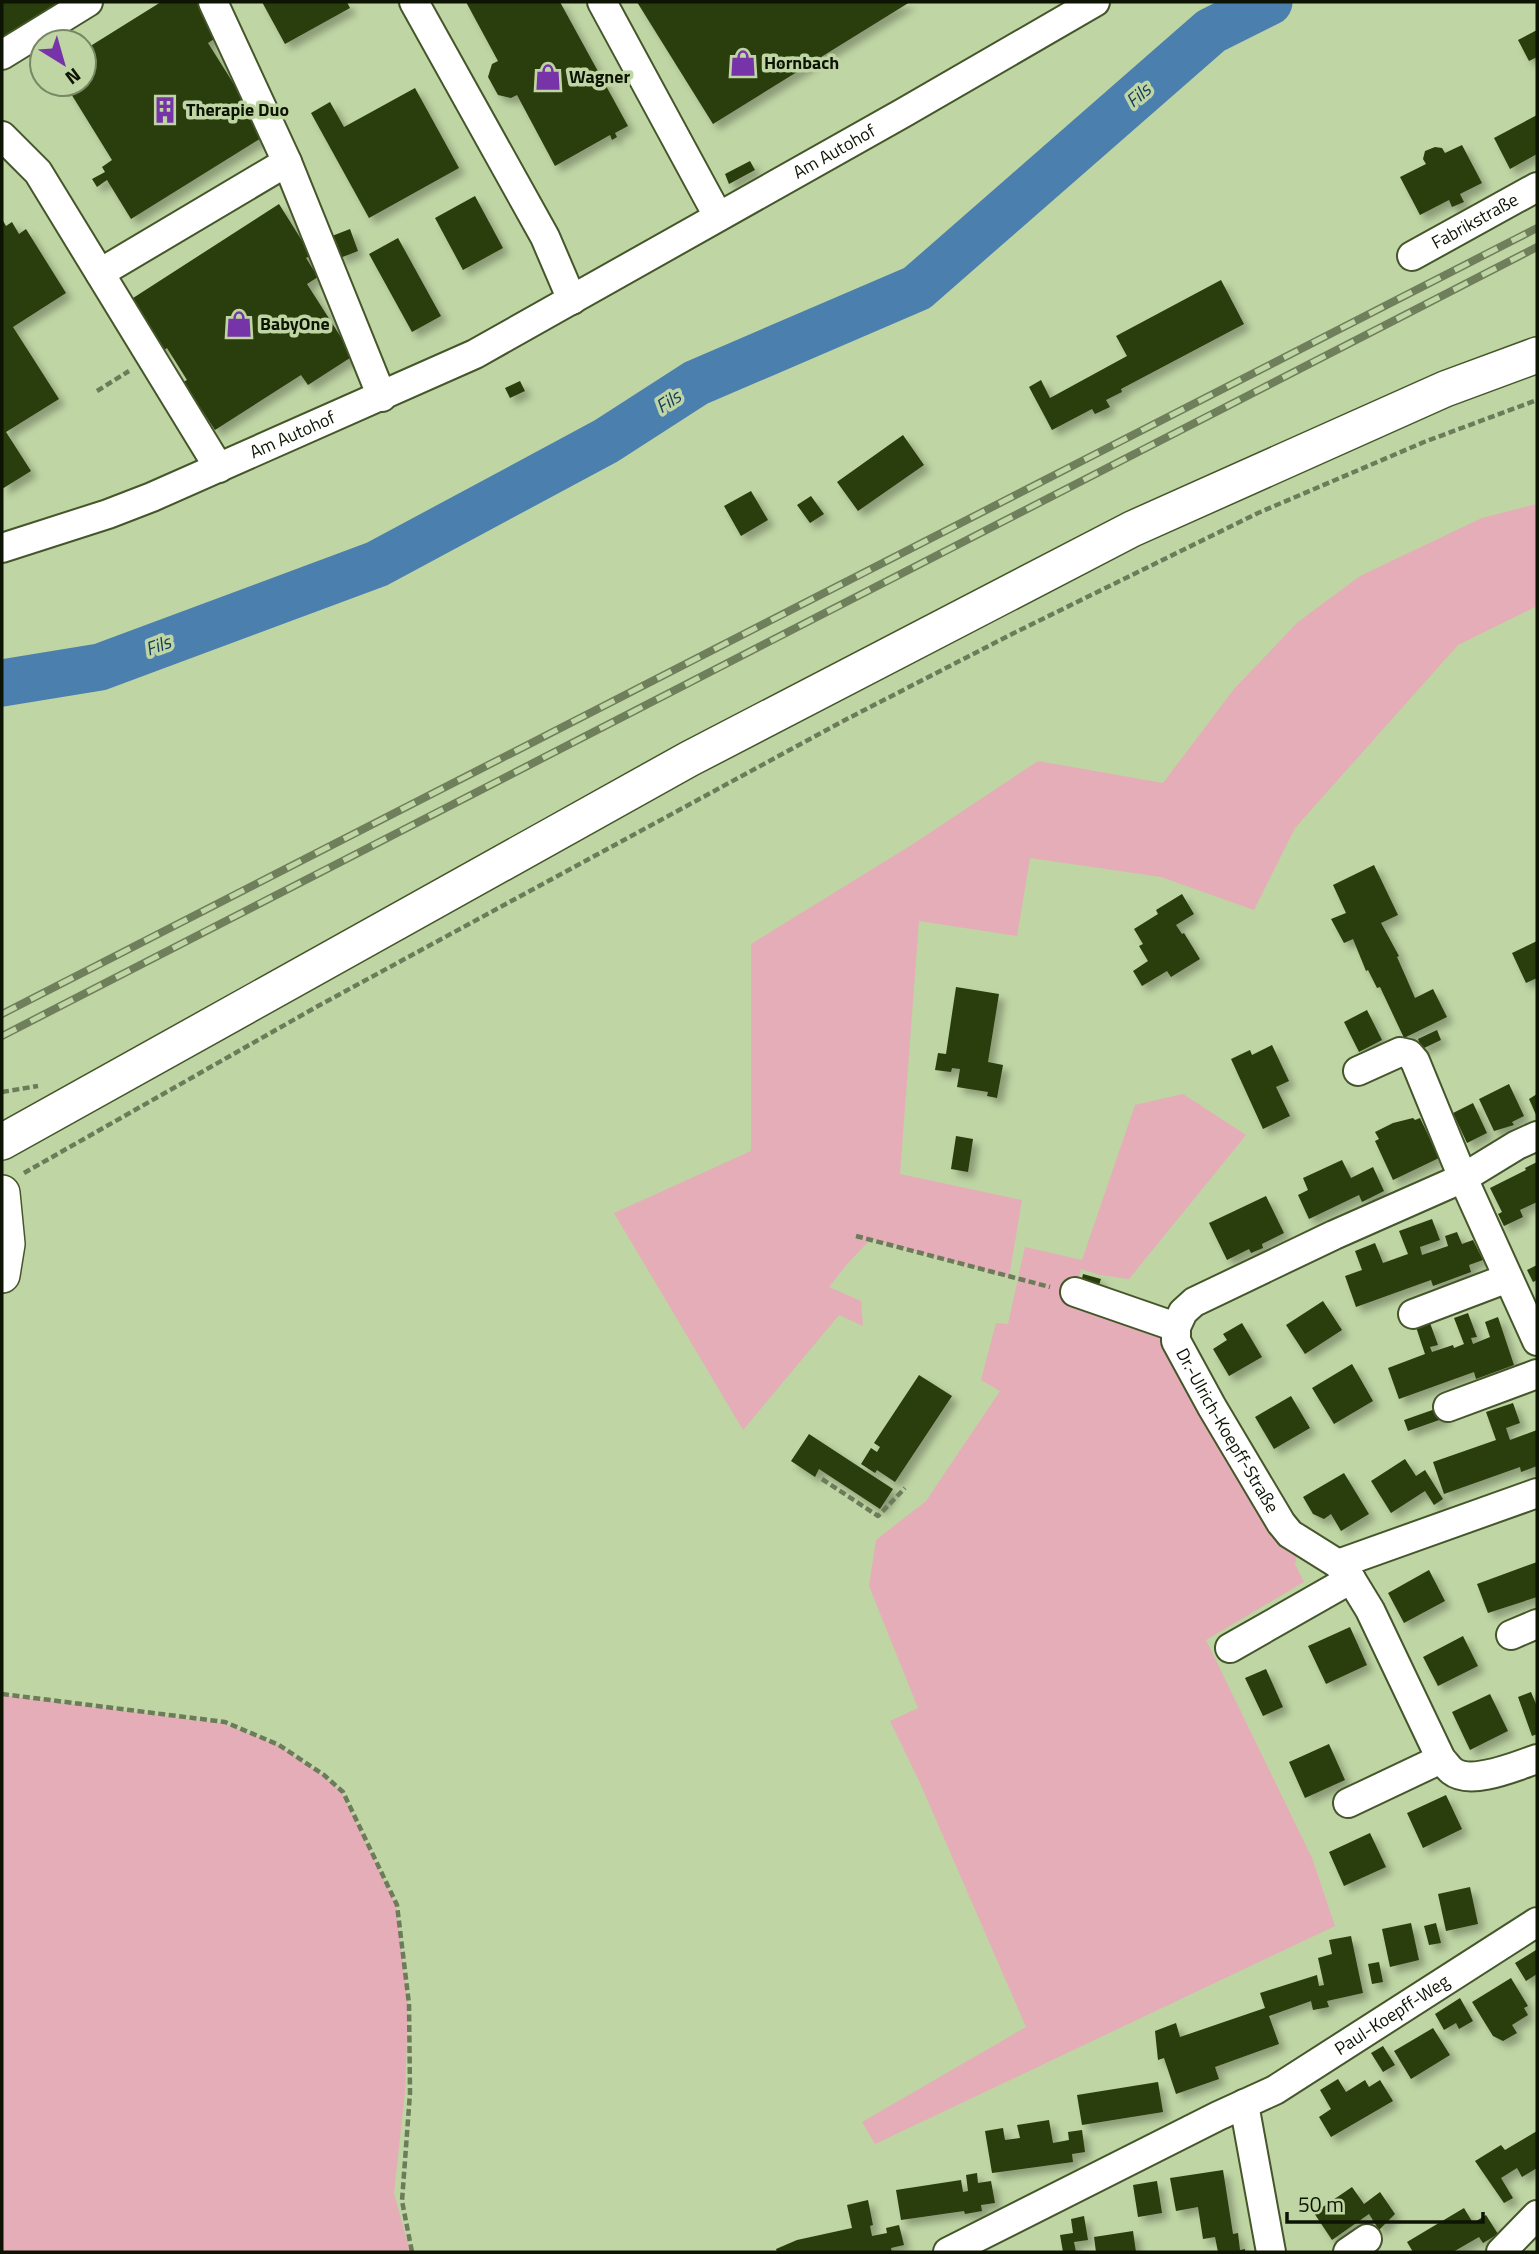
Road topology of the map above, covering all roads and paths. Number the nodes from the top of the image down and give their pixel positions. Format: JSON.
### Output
{"nodes":[{"id":1,"x":88,"y":2,"type":"edge"},
{"id":2,"x":213,"y":2,"type":"edge"},
{"id":3,"x":414,"y":2,"type":"edge"},
{"id":4,"x":602,"y":2,"type":"edge"},
{"id":5,"x":1095,"y":2,"type":"edge"},
{"id":6,"x":2,"y":55,"type":"edge"},
{"id":7,"x":2,"y":136,"type":"edge"},
{"id":8,"x":287,"y":162,"type":"junction"},
{"id":9,"x":1537,"y":187,"type":"edge"},
{"id":10,"x":718,"y":216,"type":"junction"},
{"id":11,"x":1412,"y":256,"type":"dead end"},
{"id":12,"x":100,"y":273,"type":"junction"},
{"id":13,"x":572,"y":300,"type":"junction"},
{"id":14,"x":1537,"y":355,"type":"edge"},
{"id":15,"x":151,"y":358,"type":"junction"},
{"id":16,"x":97,"y":391,"type":"dead end"},
{"id":17,"x":382,"y":397,"type":"junction"},
{"id":18,"x":1537,"y":400,"type":"edge"},
{"id":19,"x":219,"y":468,"type":"junction"},
{"id":20,"x":2,"y":548,"type":"edge"},
{"id":21,"x":1358,"y":1071,"type":"dead end"},
{"id":22,"x":1537,"y":1136,"type":"edge"},
{"id":23,"x":2,"y":1142,"type":"edge"},
{"id":24,"x":1463,"y":1178,"type":"junction"},
{"id":25,"x":8,"y":1186,"type":"edge"},
{"id":26,"x":856,"y":1236,"type":"dead end"},
{"id":27,"x":2,"y":1275,"type":"edge"},
{"id":28,"x":1508,"y":1278,"type":"junction"},
{"id":29,"x":1075,"y":1292,"type":"joint"},
{"id":30,"x":1413,"y":1314,"type":"dead end"},
{"id":31,"x":1176,"y":1327,"type":"junction"},
{"id":32,"x":1537,"y":1341,"type":"edge"},
{"id":33,"x":1537,"y":1374,"type":"edge"},
{"id":34,"x":1448,"y":1407,"type":"dead end"},
{"id":35,"x":822,"y":1479,"type":"dead end"},
{"id":36,"x":905,"y":1488,"type":"dead end"},
{"id":37,"x":1537,"y":1493,"type":"edge"},
{"id":38,"x":1345,"y":1572,"type":"junction"},
{"id":39,"x":1537,"y":1624,"type":"edge"},
{"id":40,"x":1511,"y":1635,"type":"dead end"},
{"id":41,"x":1230,"y":1648,"type":"dead end"},
{"id":42,"x":2,"y":1693,"type":"edge"},
{"id":43,"x":1441,"y":1759,"type":"junction"},
{"id":44,"x":1537,"y":1759,"type":"edge"},
{"id":45,"x":1348,"y":1803,"type":"dead end"},
{"id":46,"x":1537,"y":1922,"type":"edge"},
{"id":47,"x":1244,"y":2104,"type":"junction"},
{"id":48,"x":1537,"y":2215,"type":"edge"},
{"id":49,"x":412,"y":2252,"type":"edge"},
{"id":50,"x":948,"y":2252,"type":"edge"},
{"id":51,"x":1271,"y":2252,"type":"edge"},
{"id":52,"x":1501,"y":2252,"type":"edge"}],
"edges":[{"from":1,"to":6,"type":"street"},
{"from":2,"to":8,"type":"street"},
{"from":3,"to":13,"type":"street"},
{"from":4,"to":10,"type":"street"},
{"from":5,"to":10,"type":"street","name":"Am Autohof"},
{"from":7,"to":12,"type":"street"},
{"from":8,"to":12,"type":"street"},
{"from":8,"to":17,"type":"street"},
{"from":9,"to":11,"type":"street","name":"Fabrikstraße"},
{"from":10,"to":13,"type":"street","name":"Am Autohof"},
{"from":12,"to":15,"type":"street"},
{"from":13,"to":17,"type":"street","name":"Am Autohof"},
{"from":14,"to":23,"type":"main road"},
{"from":15,"to":16,"type":"path"},
{"from":15,"to":19,"type":"street"},
{"from":17,"to":19,"type":"street","name":"Am Autohof"},
{"from":18,"to":25,"type":"path"},
{"from":19,"to":20,"type":"street","name":"Am Autohof"},
{"from":21,"to":24,"type":"street"},
{"from":22,"to":24,"type":"street","name":"Dr.-Ulrich-Koepff-Straße"},
{"from":24,"to":28,"type":"street"},
{"from":24,"to":31,"type":"street","name":"Dr.-Ulrich-Koepff-Straße"},
{"from":25,"to":27,"type":"main road"},
{"from":26,"to":29,"type":"path"},
{"from":28,"to":30,"type":"street"},
{"from":28,"to":32,"type":"street"},
{"from":29,"to":31,"type":"street"},
{"from":31,"to":38,"type":"street","name":"Dr.-Ulrich-Koepff-Straße"},
{"from":33,"to":34,"type":"street"},
{"from":35,"to":36,"type":"path"},
{"from":37,"to":38,"type":"street"},
{"from":38,"to":41,"type":"street"},
{"from":38,"to":43,"type":"street","name":"Dr.-Ulrich-Koepff-Straße"},
{"from":39,"to":40,"type":"street"},
{"from":42,"to":49,"type":"path"},
{"from":43,"to":44,"type":"street"},
{"from":43,"to":45,"type":"street"},
{"from":46,"to":47,"type":"street","name":"Paul-Koepff-Weg"},
{"from":47,"to":50,"type":"street","name":"Paul-Koepff-Weg"},
{"from":47,"to":51,"type":"street"},
{"from":48,"to":52,"type":"street"}]}
